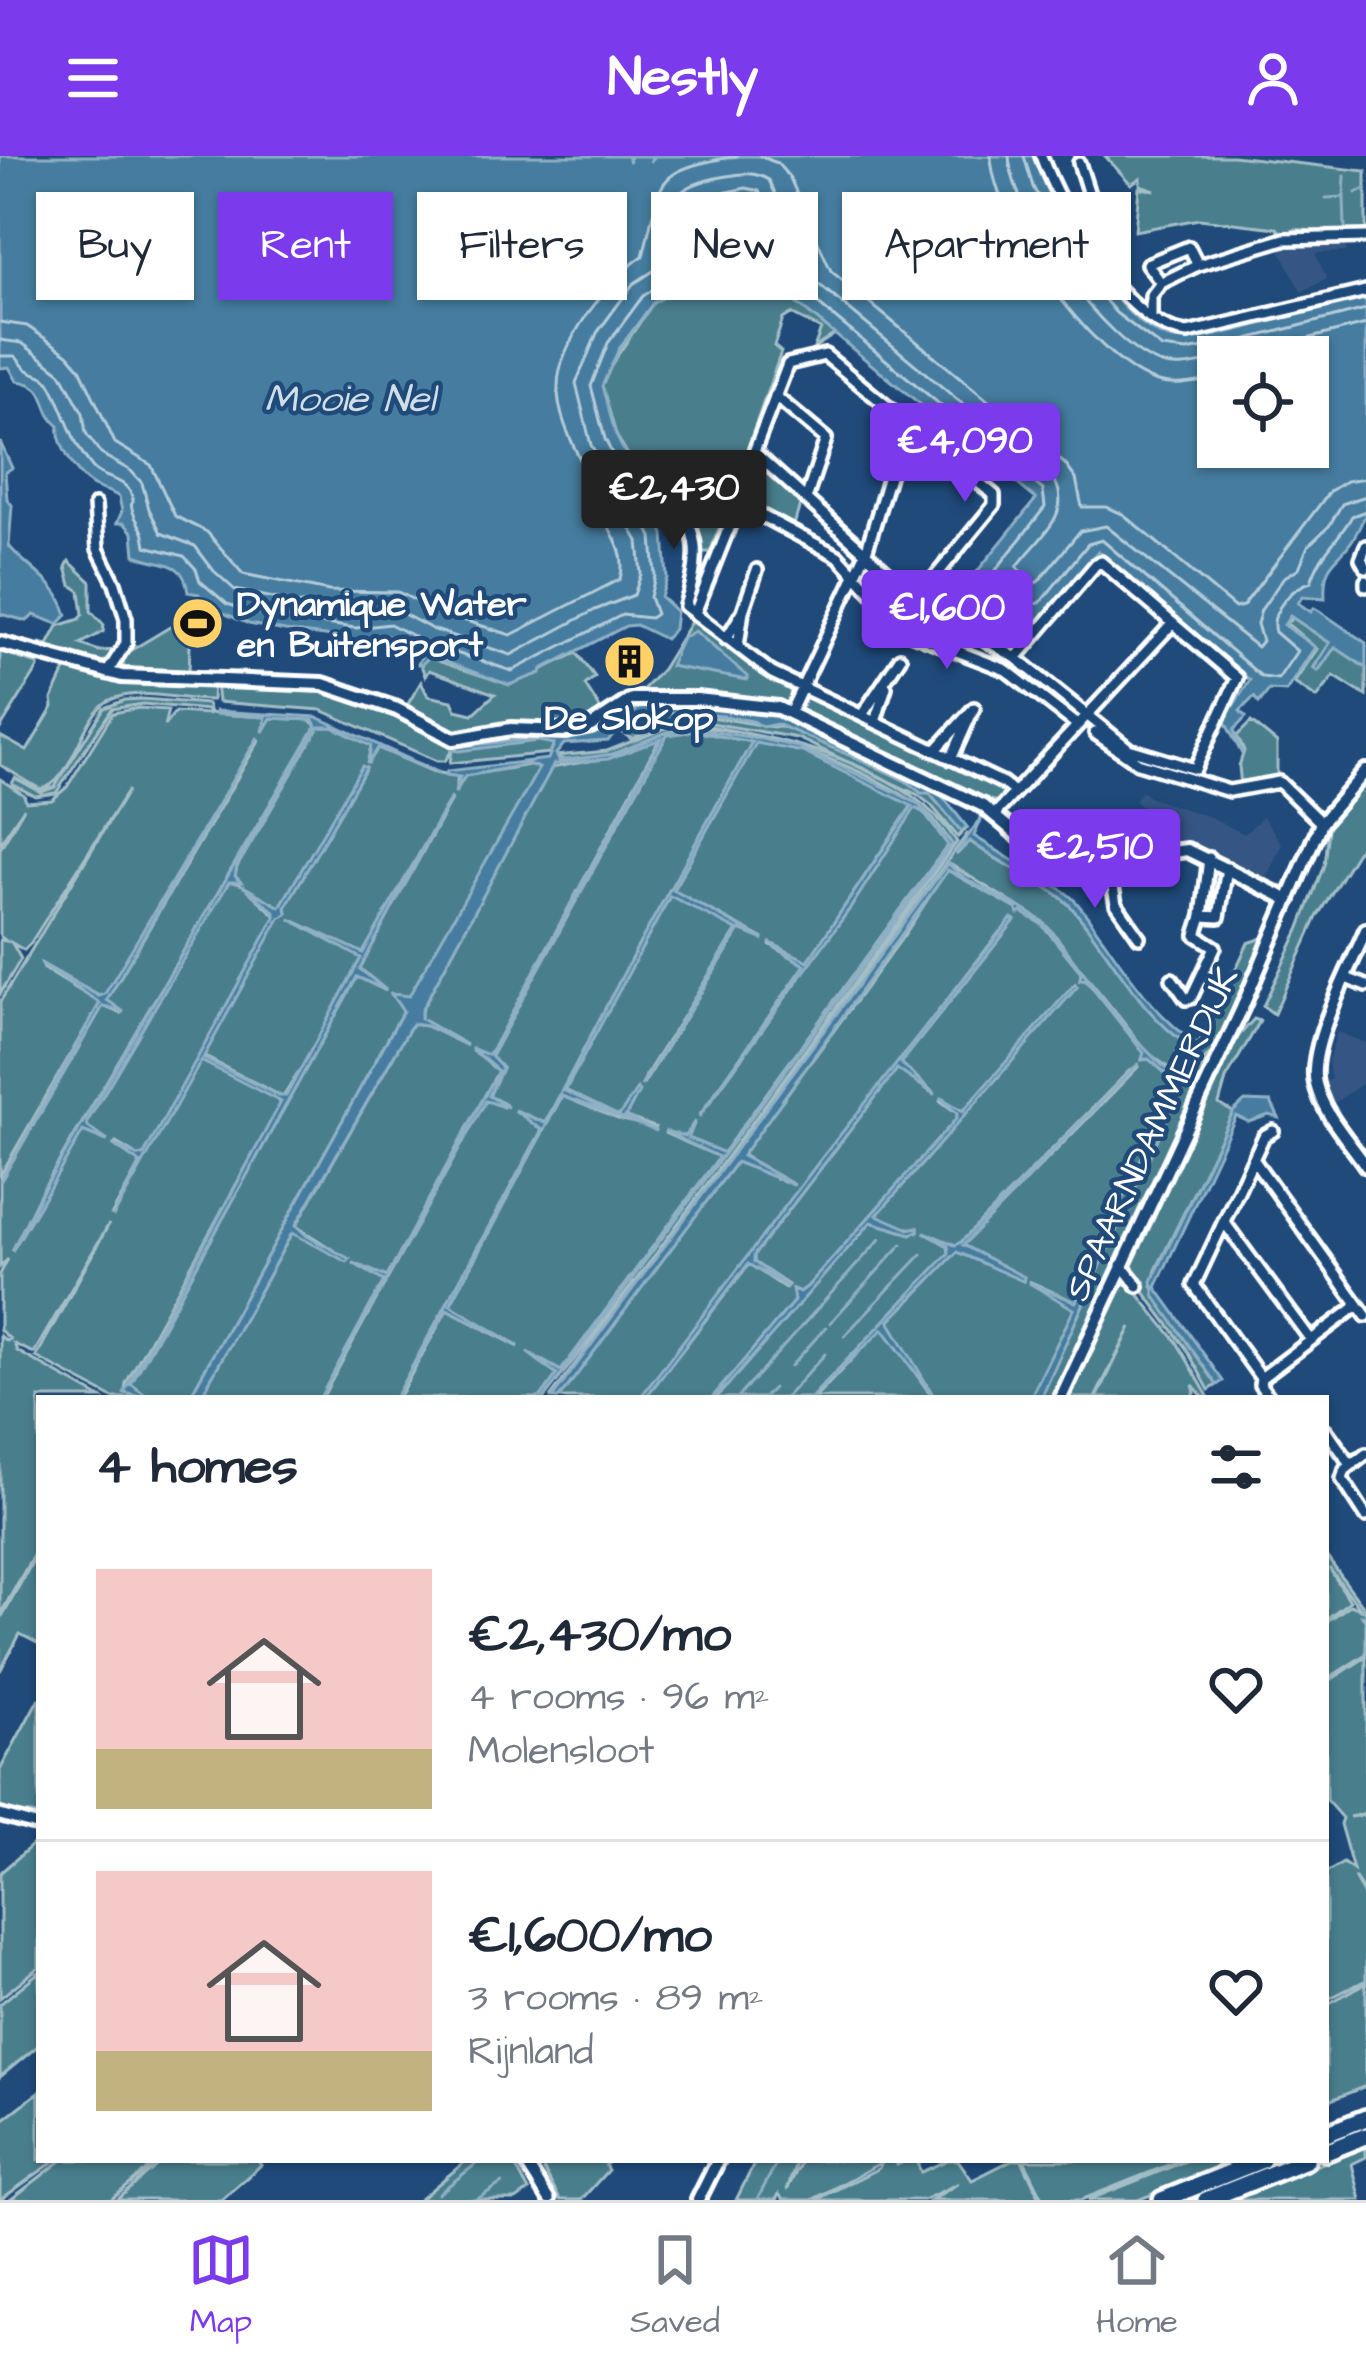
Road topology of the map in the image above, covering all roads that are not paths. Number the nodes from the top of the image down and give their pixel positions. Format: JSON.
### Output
{"nodes":[{"id":1,"x":1041,"y":156,"type":"edge"},
{"id":2,"x":1079,"y":163,"type":"dead end"},
{"id":3,"x":1056,"y":192,"type":"edge"},
{"id":4,"x":1087,"y":192,"type":"edge"},
{"id":5,"x":1366,"y":237,"type":"edge"},
{"id":6,"x":1198,"y":265,"type":"junction"},
{"id":7,"x":1161,"y":283,"type":"junction"},
{"id":8,"x":1366,"y":291,"type":"edge"},
{"id":9,"x":1131,"y":299,"type":"edge"},
{"id":10,"x":1151,"y":317,"type":"junction"},
{"id":11,"x":775,"y":396,"type":"junction"},
{"id":12,"x":906,"y":421,"type":"junction"},
{"id":13,"x":657,"y":462,"type":"dead end"},
{"id":14,"x":806,"y":499,"type":"junction"},
{"id":15,"x":95,"y":506,"type":"dead end"},
{"id":16,"x":1366,"y":546,"type":"edge"},
{"id":17,"x":866,"y":552,"type":"junction"},
{"id":18,"x":1366,"y":568,"type":"edge"},
{"id":19,"x":757,"y":570,"type":"dead end"},
{"id":20,"x":854,"y":577,"type":"junction"},
{"id":21,"x":917,"y":599,"type":"junction"},
{"id":22,"x":743,"y":611,"type":"junction"},
{"id":23,"x":695,"y":613,"type":"junction"},
{"id":24,"x":1173,"y":622,"type":"junction"},
{"id":25,"x":726,"y":638,"type":"junction"},
{"id":26,"x":0,"y":643,"type":"edge"},
{"id":27,"x":737,"y":646,"type":"junction"},
{"id":28,"x":899,"y":658,"type":"dead end"},
{"id":29,"x":1016,"y":658,"type":"junction"},
{"id":30,"x":107,"y":673,"type":"junction"},
{"id":31,"x":886,"y":682,"type":"junction"},
{"id":32,"x":802,"y":687,"type":"junction"},
{"id":33,"x":790,"y":713,"type":"junction"},
{"id":34,"x":862,"y":715,"type":"junction"},
{"id":35,"x":1086,"y":715,"type":"junction"},
{"id":36,"x":875,"y":722,"type":"junction"},
{"id":37,"x":1076,"y":725,"type":"junction"},
{"id":38,"x":1095,"y":733,"type":"dead end"},
{"id":39,"x":935,"y":752,"type":"junction"},
{"id":40,"x":951,"y":759,"type":"junction"},
{"id":41,"x":1366,"y":771,"type":"edge"},
{"id":42,"x":1014,"y":792,"type":"junction"},
{"id":43,"x":994,"y":815,"type":"junction"},
{"id":44,"x":1322,"y":823,"type":"junction"},
{"id":45,"x":1209,"y":858,"type":"junction"},
{"id":46,"x":1108,"y":861,"type":"junction"},
{"id":47,"x":1227,"y":868,"type":"junction"},
{"id":48,"x":1289,"y":900,"type":"junction"},
{"id":49,"x":1202,"y":916,"type":"junction"},
{"id":50,"x":1366,"y":930,"type":"edge"},
{"id":51,"x":1139,"y":937,"type":"dead end"},
{"id":52,"x":1346,"y":978,"type":"junction"},
{"id":53,"x":1172,"y":979,"type":"dead end"},
{"id":54,"x":1366,"y":986,"type":"edge"},
{"id":55,"x":1273,"y":1130,"type":"dead end"},
{"id":56,"x":1253,"y":1160,"type":"junction"},
{"id":57,"x":1366,"y":1166,"type":"edge"},
{"id":58,"x":1224,"y":1222,"type":"junction"},
{"id":59,"x":1121,"y":1265,"type":"junction"},
{"id":60,"x":1138,"y":1286,"type":"dead end"},
{"id":61,"x":1363,"y":1309,"type":"edge"},
{"id":62,"x":1311,"y":1340,"type":"junction"},
{"id":63,"x":1261,"y":1378,"type":"junction"},
{"id":64,"x":1061,"y":1395,"type":"edge"},
{"id":65,"x":1268,"y":1395,"type":"edge"},
{"id":66,"x":1329,"y":1434,"type":"edge"},
{"id":67,"x":1366,"y":1454,"type":"edge"},
{"id":68,"x":1351,"y":1465,"type":"junction"},
{"id":69,"x":1366,"y":1516,"type":"edge"},
{"id":70,"x":0,"y":1815,"type":"edge"},
{"id":71,"x":36,"y":1825,"type":"edge"},
{"id":72,"x":1366,"y":2118,"type":"edge"},
{"id":73,"x":1329,"y":2133,"type":"edge"},
{"id":74,"x":1366,"y":2136,"type":"edge"},
{"id":75,"x":1329,"y":2151,"type":"edge"},
{"id":76,"x":526,"y":2163,"type":"edge"},
{"id":77,"x":716,"y":2163,"type":"edge"},
{"id":78,"x":1254,"y":2163,"type":"edge"},
{"id":79,"x":1298,"y":2163,"type":"edge"},
{"id":80,"x":549,"y":2200,"type":"edge"},
{"id":81,"x":698,"y":2200,"type":"edge"},
{"id":82,"x":1162,"y":2200,"type":"edge"},
{"id":83,"x":1206,"y":2200,"type":"edge"}],
"edges":[{"from":1,"to":3,"type":"street"},
{"from":2,"to":4,"type":"street"},
{"from":5,"to":6,"type":"street"},
{"from":6,"to":7,"type":"street"},
{"from":6,"to":7,"type":"street"},
{"from":7,"to":10,"type":"street"},
{"from":8,"to":10,"type":"street"},
{"from":9,"to":10,"type":"street"},
{"from":11,"to":12,"type":"street"},
{"from":11,"to":14,"type":"street"},
{"from":11,"to":14,"type":"street"},
{"from":12,"to":17,"type":"street"},
{"from":12,"to":21,"type":"street"},
{"from":13,"to":23,"type":"street"},
{"from":14,"to":17,"type":"street"},
{"from":15,"to":30,"type":"street"},
{"from":16,"to":18,"type":"street"},
{"from":17,"to":20,"type":"street"},
{"from":17,"to":21,"type":"street"},
{"from":19,"to":22,"type":"street"},
{"from":20,"to":23,"type":"street"},
{"from":20,"to":32,"type":"street"},
{"from":20,"to":37,"type":"street"},
{"from":21,"to":29,"type":"street"},
{"from":22,"to":25,"type":"street"},
{"from":22,"to":27,"type":"street"},
{"from":23,"to":25,"type":"street"},
{"from":24,"to":29,"type":"street"},
{"from":24,"to":35,"type":"street"},
{"from":24,"to":35,"type":"street"},
{"from":25,"to":27,"type":"street"},
{"from":26,"to":30,"type":"street"},
{"from":27,"to":32,"type":"street"},
{"from":28,"to":31,"type":"street"},
{"from":29,"to":35,"type":"street"},
{"from":30,"to":33,"type":"street"},
{"from":31,"to":34,"type":"street"},
{"from":31,"to":36,"type":"street"},
{"from":32,"to":33,"type":"street"},
{"from":32,"to":34,"type":"street"},
{"from":33,"to":43,"type":"street"},
{"from":34,"to":36,"type":"street"},
{"from":35,"to":37,"type":"street"},
{"from":36,"to":39,"type":"street"},
{"from":37,"to":42,"type":"street"},
{"from":38,"to":44,"type":"street"},
{"from":39,"to":40,"type":"street"},
{"from":39,"to":40,"type":"street"},
{"from":40,"to":42,"type":"street"},
{"from":41,"to":44,"type":"street","name":"SPAARNDAMMERDIJK"},
{"from":42,"to":43,"type":"street"},
{"from":43,"to":46,"type":"street"},
{"from":44,"to":48,"type":"street","name":"SPAARNDAMMERDIJK"},
{"from":45,"to":46,"type":"street"},
{"from":45,"to":47,"type":"street"},
{"from":45,"to":49,"type":"street"},
{"from":46,"to":51,"type":"street"},
{"from":47,"to":48,"type":"street"},
{"from":47,"to":49,"type":"street"},
{"from":48,"to":59,"type":"street","name":"SPAARNDAMMERDIJK"},
{"from":49,"to":53,"type":"street"},
{"from":50,"to":52,"type":"street"},
{"from":52,"to":54,"type":"street"},
{"from":52,"to":57,"type":"street"},
{"from":55,"to":56,"type":"street"},
{"from":56,"to":58,"type":"street"},
{"from":56,"to":61,"type":"street"},
{"from":58,"to":62,"type":"street"},
{"from":58,"to":63,"type":"street"},
{"from":59,"to":60,"type":"street"},
{"from":59,"to":64,"type":"street","name":"SPAARNDAMMERDIJK"},
{"from":61,"to":62,"type":"street"},
{"from":62,"to":63,"type":"street"},
{"from":63,"to":65,"type":"street"},
{"from":66,"to":68,"type":"street"},
{"from":67,"to":68,"type":"street"},
{"from":68,"to":69,"type":"street"},
{"from":70,"to":71,"type":"street"},
{"from":72,"to":73,"type":"highway"},
{"from":74,"to":75,"type":"highway"},
{"from":76,"to":80,"type":"street"},
{"from":77,"to":81,"type":"street"},
{"from":78,"to":82,"type":"highway"},
{"from":79,"to":83,"type":"highway"}]}
